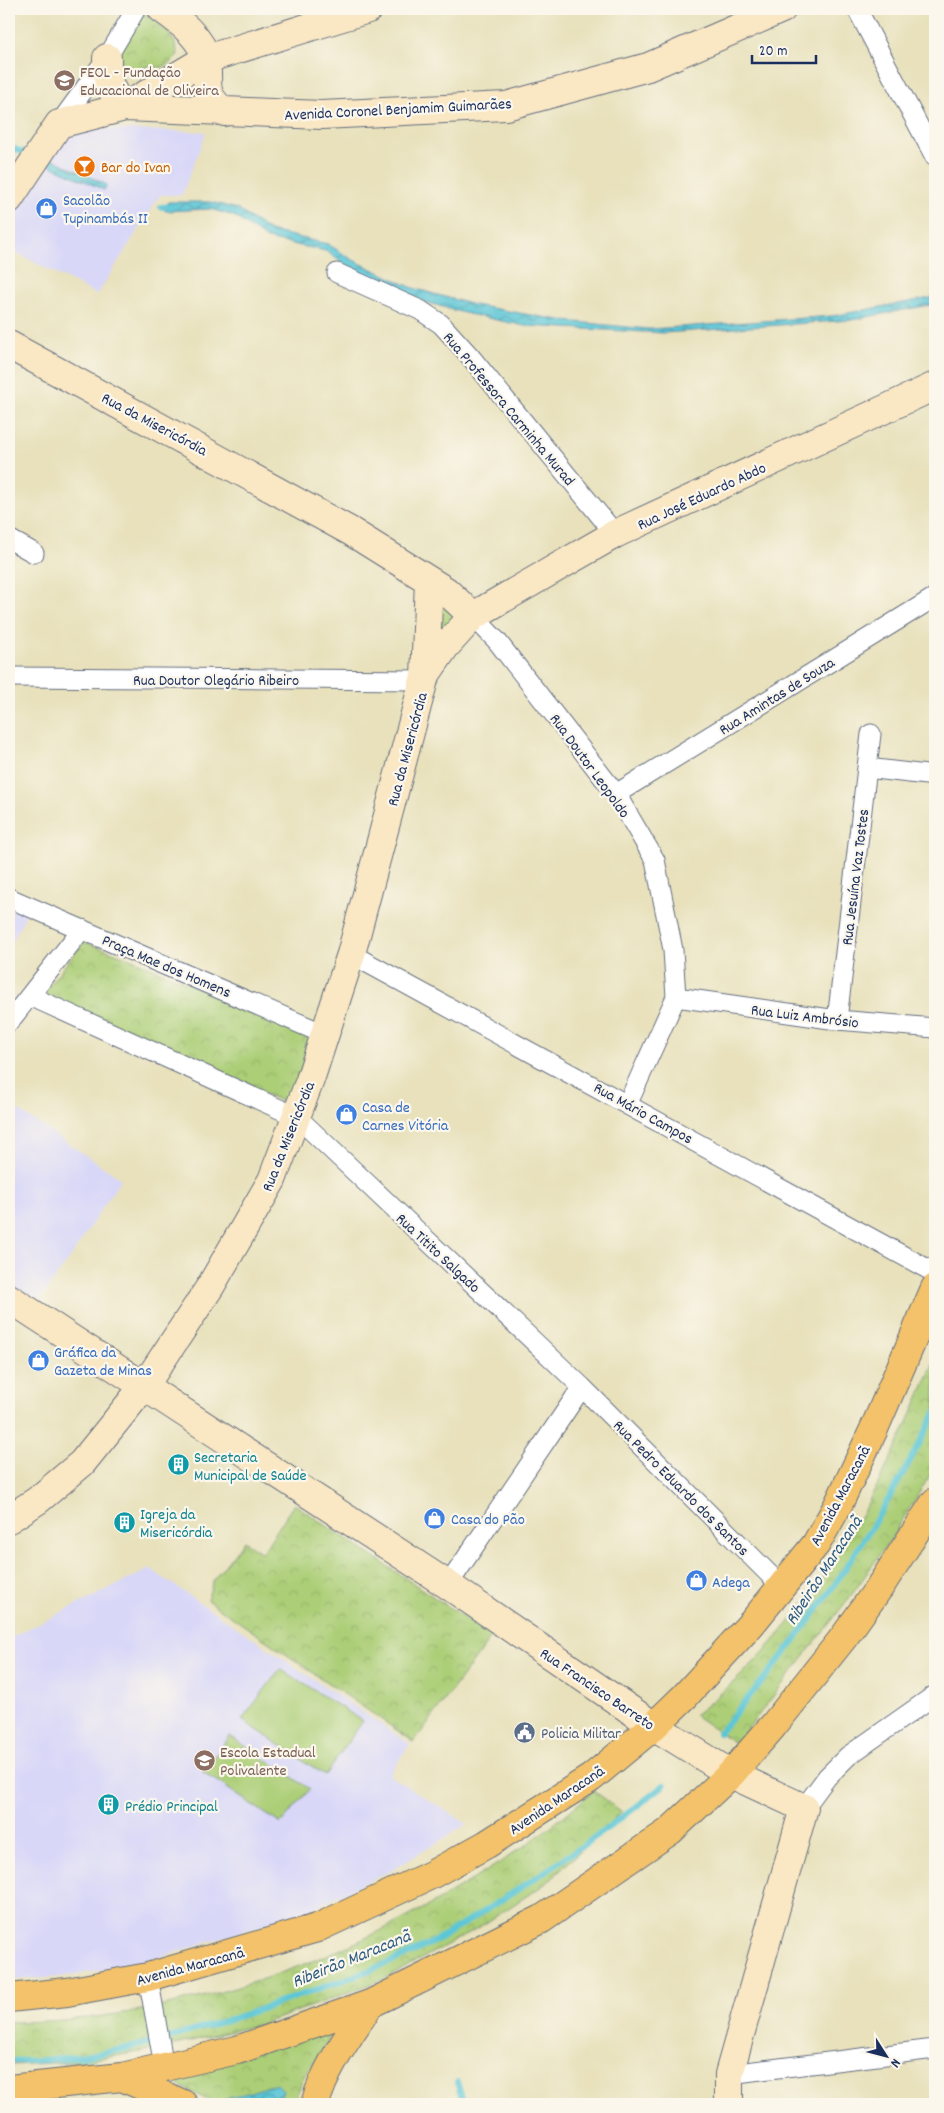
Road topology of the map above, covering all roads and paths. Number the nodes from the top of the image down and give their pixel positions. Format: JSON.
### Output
{"nodes":[{"id":1,"x":162,"y":9,"type":"edge"},
{"id":2,"x":368,"y":9,"type":"edge"},
{"id":3,"x":782,"y":9,"type":"edge"},
{"id":4,"x":857,"y":9,"type":"edge"},
{"id":5,"x":135,"y":10,"type":"edge"},
{"id":6,"x":192,"y":35,"type":"junction"},
{"id":7,"x":107,"y":58,"type":"junction"},
{"id":8,"x":206,"y":60,"type":"junction"},
{"id":9,"x":173,"y":78,"type":"junction"},
{"id":10,"x":125,"y":107,"type":"junction"},
{"id":11,"x":224,"y":112,"type":"junction"},
{"id":12,"x":59,"y":124,"type":"junction"},
{"id":13,"x":935,"y":157,"type":"edge"},
{"id":14,"x":9,"y":200,"type":"edge"},
{"id":15,"x":337,"y":273,"type":"dead end"},
{"id":16,"x":9,"y":345,"type":"edge"},
{"id":17,"x":935,"y":386,"type":"edge"},
{"id":18,"x":615,"y":534,"type":"junction"},
{"id":19,"x":9,"y":539,"type":"edge"},
{"id":20,"x":34,"y":553,"type":"dead end"},
{"id":21,"x":429,"y":581,"type":"junction"},
{"id":22,"x":935,"y":597,"type":"edge"},
{"id":23,"x":472,"y":616,"type":"junction"},
{"id":24,"x":9,"y":677,"type":"edge"},
{"id":25,"x":425,"y":678,"type":"junction"},
{"id":26,"x":872,"y":734,"type":"dead end"},
{"id":27,"x":867,"y":768,"type":"junction"},
{"id":28,"x":935,"y":776,"type":"edge"},
{"id":29,"x":616,"y":794,"type":"junction"},
{"id":30,"x":9,"y":898,"type":"edge"},
{"id":31,"x":82,"y":929,"type":"junction"},
{"id":32,"x":351,"y":954,"type":"junction"},
{"id":33,"x":30,"y":996,"type":"junction"},
{"id":34,"x":676,"y":997,"type":"junction"},
{"id":35,"x":837,"y":1020,"type":"junction"},
{"id":36,"x":9,"y":1022,"type":"edge"},
{"id":37,"x":935,"y":1028,"type":"edge"},
{"id":38,"x":324,"y":1034,"type":"junction"},
{"id":39,"x":628,"y":1103,"type":"junction"},
{"id":40,"x":297,"y":1117,"type":"junction"},
{"id":41,"x":935,"y":1273,"type":"edge"},
{"id":42,"x":935,"y":1288,"type":"edge"},
{"id":43,"x":9,"y":1298,"type":"edge"},
{"id":44,"x":145,"y":1385,"type":"junction"},
{"id":45,"x":582,"y":1387,"type":"junction"},
{"id":46,"x":935,"y":1502,"type":"edge"},
{"id":47,"x":9,"y":1519,"type":"edge"},
{"id":48,"x":448,"y":1585,"type":"junction"},
{"id":49,"x":782,"y":1587,"type":"junction"},
{"id":50,"x":935,"y":1695,"type":"edge"},
{"id":51,"x":654,"y":1726,"type":"junction"},
{"id":52,"x":731,"y":1774,"type":"junction"},
{"id":53,"x":804,"y":1808,"type":"junction"},
{"id":54,"x":150,"y":1986,"type":"junction"},
{"id":55,"x":9,"y":1998,"type":"edge"},
{"id":56,"x":370,"y":2004,"type":"junction"},
{"id":57,"x":935,"y":2048,"type":"edge"},
{"id":58,"x":163,"y":2058,"type":"junction"},
{"id":59,"x":730,"y":2074,"type":"junction"},
{"id":60,"x":122,"y":2077,"type":"junction"},
{"id":61,"x":9,"y":2089,"type":"edge"},
{"id":62,"x":183,"y":2104,"type":"edge"},
{"id":63,"x":315,"y":2104,"type":"edge"},
{"id":64,"x":729,"y":2104,"type":"edge"}],
"edges":[{"from":1,"to":6,"type":"street"},
{"from":2,"to":8,"type":"street"},
{"from":3,"to":11,"type":"street","name":"Avenida Coronel Benjamim Guimarães"},
{"from":4,"to":13,"type":"street"},
{"from":5,"to":7,"type":"street"},
{"from":6,"to":8,"type":"street"},
{"from":6,"to":9,"type":"street"},
{"from":7,"to":10,"type":"street"},
{"from":7,"to":12,"type":"street"},
{"from":8,"to":9,"type":"street"},
{"from":8,"to":11,"type":"street"},
{"from":9,"to":10,"type":"street"},
{"from":10,"to":11,"type":"street","name":"Avenida Coronel Benjamim Guimarães"},
{"from":10,"to":12,"type":"street","name":"Avenida Coronel Benjamim Guimarães"},
{"from":12,"to":14,"type":"street"},
{"from":15,"to":18,"type":"street","name":"Rua Professora Carminha Murad"},
{"from":16,"to":21,"type":"street","name":"Rua da Misericórdia"},
{"from":17,"to":18,"type":"street","name":"Rua José Eduardo Abdo"},
{"from":18,"to":23,"type":"street","name":"Rua José Eduardo Abdo"},
{"from":19,"to":20,"type":"street"},
{"from":21,"to":23,"type":"street","name":"Rua da Misericórdia"},
{"from":21,"to":25,"type":"street","name":"Rua da Misericórdia"},
{"from":22,"to":29,"type":"street","name":"Rua Amintas de Souza"},
{"from":23,"to":25,"type":"street","name":"Rua da Misericórdia"},
{"from":23,"to":29,"type":"street","name":"Rua Doutor Leopoldo"},
{"from":24,"to":25,"type":"street","name":"Rua Doutor Olegário Ribeiro"},
{"from":25,"to":32,"type":"street","name":"Rua da Misericórdia"},
{"from":26,"to":27,"type":"street","name":"Rua Jesuína Vaz Tostes"},
{"from":27,"to":28,"type":"street"},
{"from":27,"to":35,"type":"street","name":"Rua Jesuína Vaz Tostes"},
{"from":29,"to":34,"type":"street","name":"Rua Doutor Leopoldo"},
{"from":30,"to":31,"type":"street","name":"Praça Mae dos Homens"},
{"from":31,"to":33,"type":"street"},
{"from":31,"to":38,"type":"street","name":"Praça Mae dos Homens"},
{"from":32,"to":38,"type":"street","name":"Rua da Misericórdia"},
{"from":32,"to":39,"type":"street","name":"Rua Mário Campos"},
{"from":33,"to":36,"type":"street"},
{"from":33,"to":40,"type":"street"},
{"from":34,"to":35,"type":"street","name":"Rua Luiz Ambrósio"},
{"from":34,"to":39,"type":"street","name":"Rua Doutor Leopoldo"},
{"from":35,"to":37,"type":"street","name":"Rua Luiz Ambrósio"},
{"from":38,"to":40,"type":"street","name":"Rua da Misericórdia"},
{"from":39,"to":41,"type":"street","name":"Rua Mário Campos"},
{"from":40,"to":44,"type":"street","name":"Rua da Misericórdia"},
{"from":40,"to":45,"type":"street","name":"Rua Titito Salgado"},
{"from":42,"to":49,"type":"main road","name":"Avenida Maracanã"},
{"from":43,"to":44,"type":"street","name":"Rua Francisco Barreto"},
{"from":44,"to":47,"type":"street","name":"Rua da Misericórdia"},
{"from":44,"to":48,"type":"street","name":"Rua Francisco Barreto"},
{"from":45,"to":48,"type":"street"},
{"from":45,"to":49,"type":"street","name":"Rua Pedro Eduardo dos Santos"},
{"from":46,"to":52,"type":"main road"},
{"from":48,"to":51,"type":"street","name":"Rua Francisco Barreto"},
{"from":49,"to":51,"type":"main road","name":"Avenida Maracanã"},
{"from":50,"to":53,"type":"street"},
{"from":51,"to":52,"type":"street","name":"Rua Francisco Barreto"},
{"from":51,"to":54,"type":"main road","name":"Avenida Maracanã"},
{"from":52,"to":53,"type":"street","name":"Rua Francisco Barreto"},
{"from":52,"to":56,"type":"main road"},
{"from":53,"to":59,"type":"street"},
{"from":54,"to":55,"type":"main road","name":"Avenida Maracanã"},
{"from":54,"to":58,"type":"street"},
{"from":56,"to":58,"type":"main road"},
{"from":56,"to":63,"type":"main road"},
{"from":57,"to":59,"type":"street"},
{"from":58,"to":60,"type":"main road"},
{"from":59,"to":64,"type":"street"},
{"from":60,"to":61,"type":"main road"},
{"from":60,"to":62,"type":"main road"}]}
